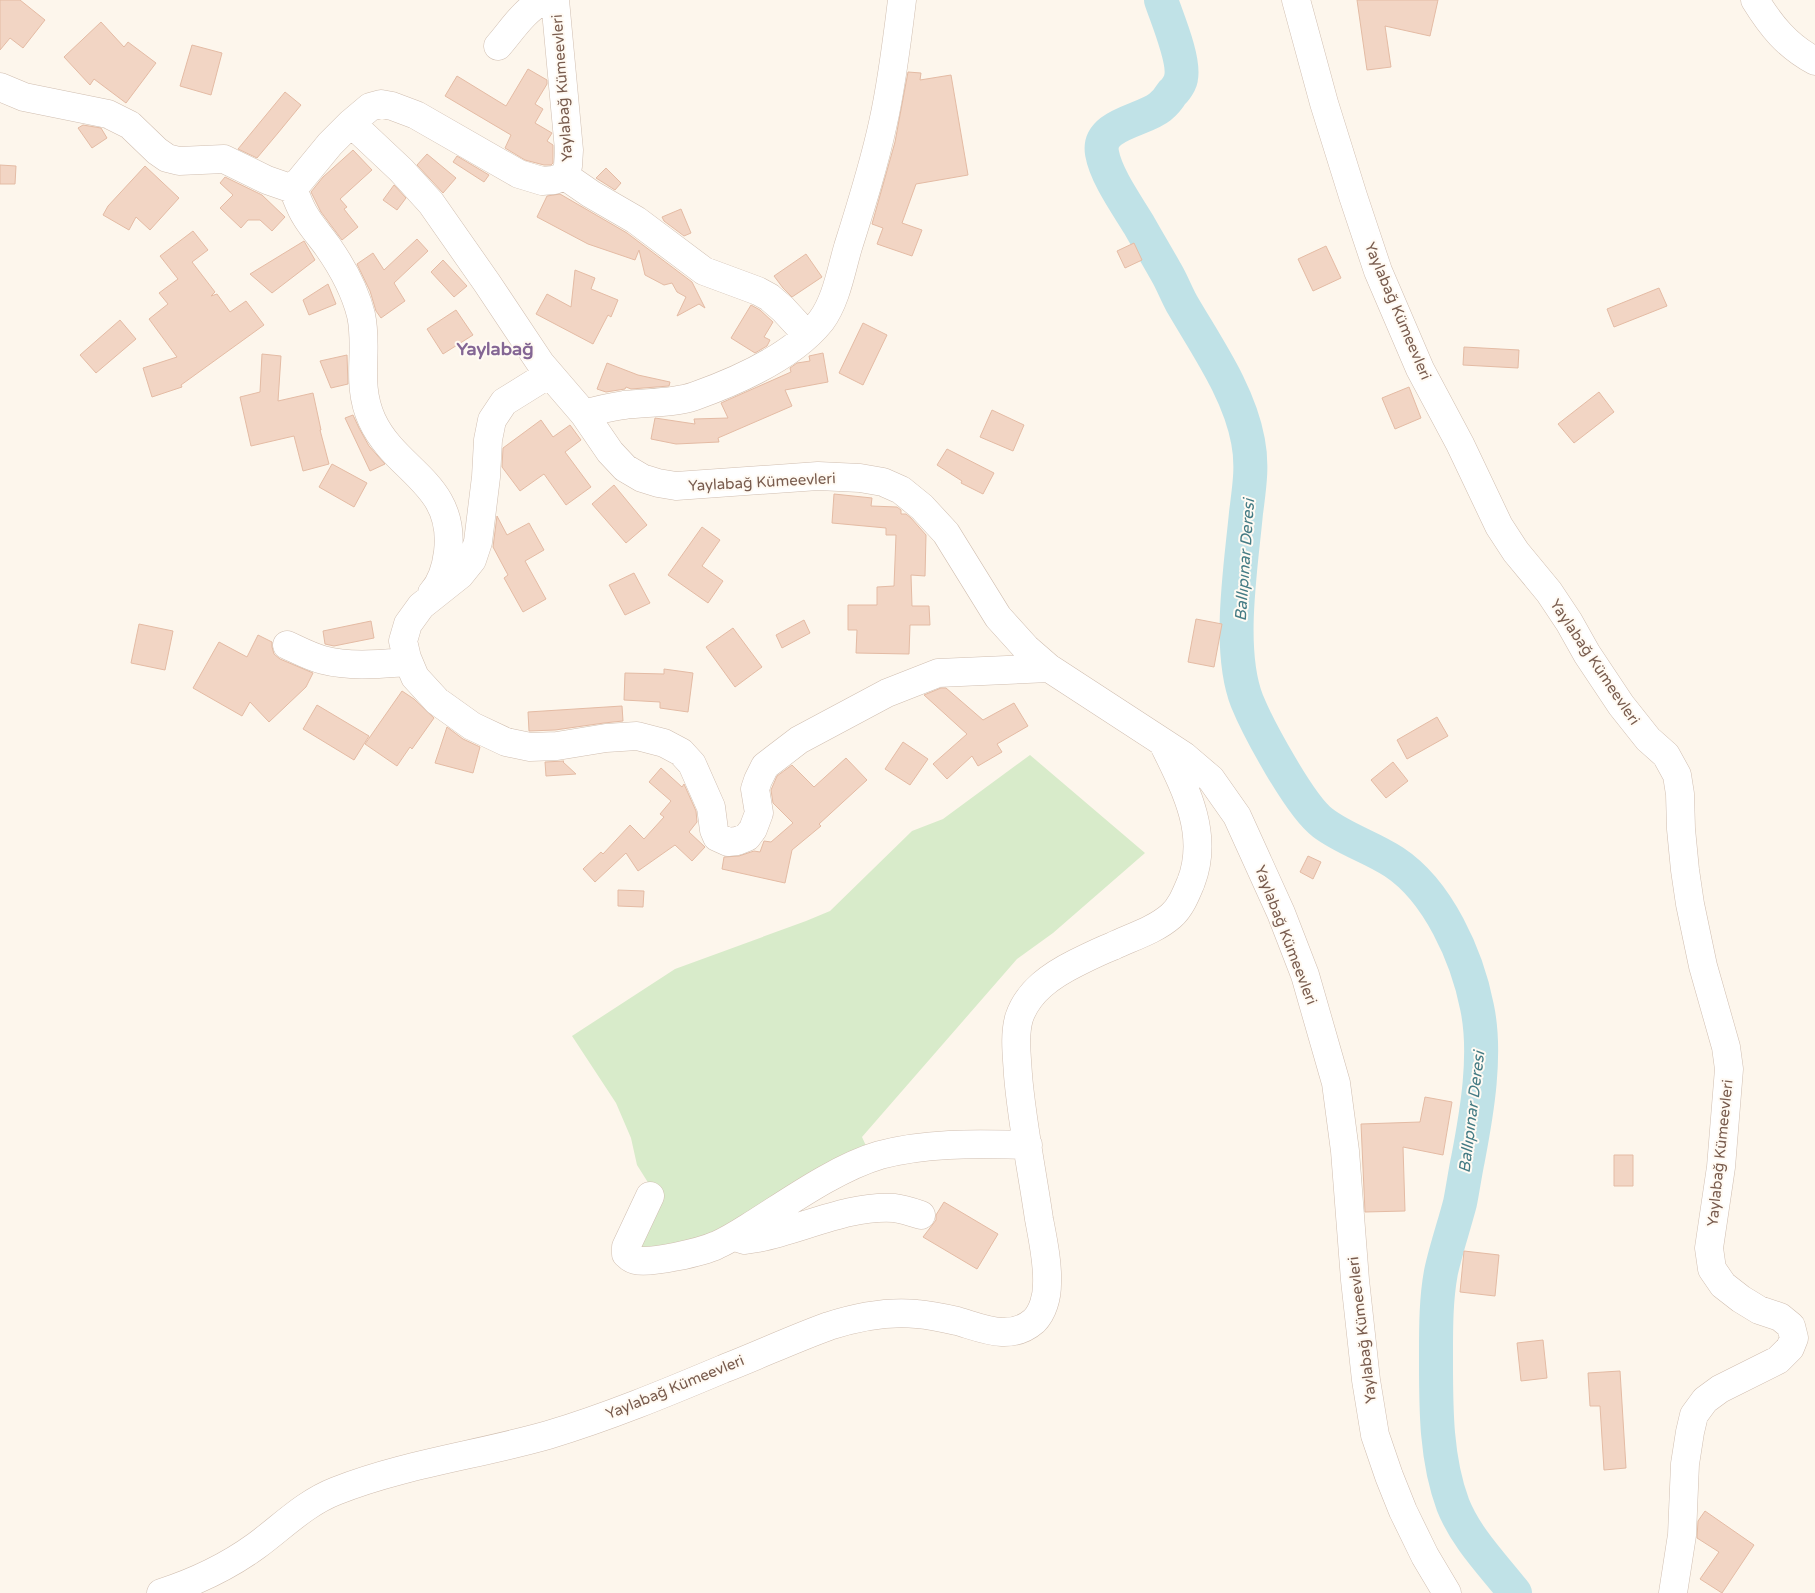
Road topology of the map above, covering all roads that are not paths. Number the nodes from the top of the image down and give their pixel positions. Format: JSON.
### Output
{"nodes":[{"id":1,"x":544,"y":0,"type":"edge"},
{"id":2,"x":555,"y":0,"type":"edge"},
{"id":3,"x":902,"y":0,"type":"edge"},
{"id":4,"x":1296,"y":0,"type":"edge"},
{"id":5,"x":1756,"y":0,"type":"edge"},
{"id":6,"x":498,"y":46,"type":"dead end"},
{"id":7,"x":1815,"y":61,"type":"edge"},
{"id":8,"x":0,"y":87,"type":"edge"},
{"id":9,"x":351,"y":123,"type":"junction"},
{"id":10,"x":565,"y":176,"type":"junction"},
{"id":11,"x":292,"y":189,"type":"junction"},
{"id":12,"x":807,"y":335,"type":"junction"},
{"id":13,"x":549,"y":374,"type":"junction"},
{"id":14,"x":584,"y":414,"type":"junction"},
{"id":15,"x":421,"y":606,"type":"junction"},
{"id":16,"x":287,"y":645,"type":"dead end"},
{"id":17,"x":408,"y":662,"type":"junction"},
{"id":18,"x":1049,"y":668,"type":"junction"},
{"id":19,"x":1163,"y":742,"type":"junction"},
{"id":20,"x":1028,"y":1145,"type":"junction"},
{"id":21,"x":650,"y":1196,"type":"dead end"},
{"id":22,"x":921,"y":1214,"type":"dead end"},
{"id":23,"x":733,"y":1237,"type":"junction"},
{"id":24,"x":161,"y":1593,"type":"edge"},
{"id":25,"x":1447,"y":1593,"type":"edge"},
{"id":26,"x":1674,"y":1593,"type":"edge"}],
"edges":[{"from":1,"to":6,"type":"street"},
{"from":2,"to":10,"type":"street","name":"Yaylabağ Kümeevleri"},
{"from":3,"to":12,"type":"street"},
{"from":4,"to":26,"type":"street","name":"Yaylabağ Kümeevleri"},
{"from":5,"to":7,"type":"street"},
{"from":8,"to":11,"type":"street"},
{"from":9,"to":10,"type":"street","name":"Yaylabağ Kümeevleri"},
{"from":9,"to":11,"type":"street","name":"Yaylabağ Kümeevleri"},
{"from":9,"to":13,"type":"street","name":"Yaylabağ Kümeevleri"},
{"from":10,"to":12,"type":"street","name":"Yaylabağ Kümeevleri"},
{"from":11,"to":15,"type":"street"},
{"from":12,"to":14,"type":"street"},
{"from":13,"to":14,"type":"street","name":"Yaylabağ Kümeevleri"},
{"from":13,"to":15,"type":"street"},
{"from":14,"to":18,"type":"street","name":"Yaylabağ Kümeevleri"},
{"from":15,"to":17,"type":"street"},
{"from":16,"to":17,"type":"street"},
{"from":17,"to":18,"type":"street"},
{"from":18,"to":19,"type":"street","name":"Yaylabağ Kümeevleri"},
{"from":19,"to":20,"type":"street","name":"Yaylabağ Kümeevleri"},
{"from":19,"to":25,"type":"street","name":"Yaylabağ Kümeevleri"},
{"from":20,"to":23,"type":"street"},
{"from":20,"to":24,"type":"street","name":"Yaylabağ Kümeevleri"},
{"from":21,"to":23,"type":"street"},
{"from":22,"to":23,"type":"street"}]}
